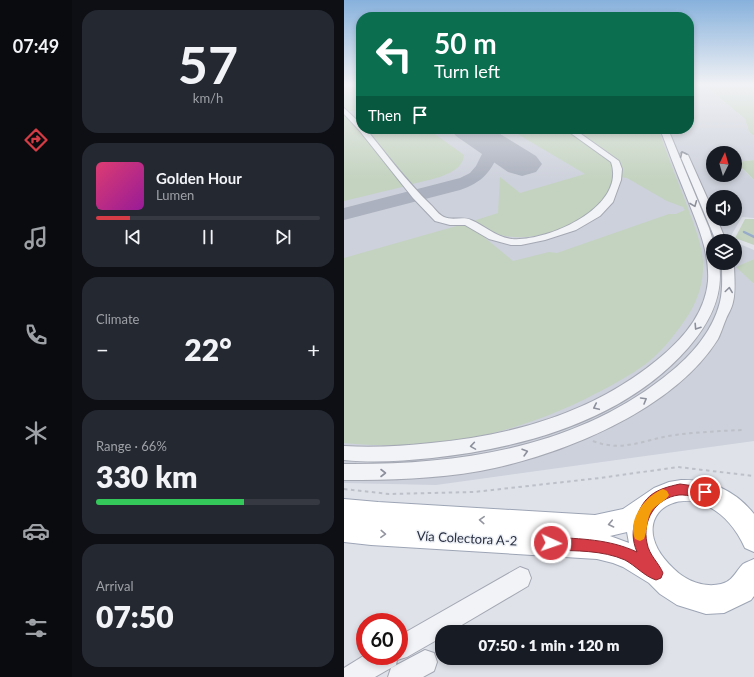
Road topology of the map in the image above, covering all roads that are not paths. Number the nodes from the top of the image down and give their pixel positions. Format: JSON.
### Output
{"nodes":[{"id":1,"x":365,"y":134,"type":"edge"},
{"id":2,"x":576,"y":134,"type":"edge"},
{"id":3,"x":666,"y":134,"type":"edge"},
{"id":4,"x":675,"y":134,"type":"edge"},
{"id":5,"x":718,"y":234,"type":"edge"},
{"id":6,"x":729,"y":270,"type":"edge"},
{"id":7,"x":344,"y":453,"type":"edge"},
{"id":8,"x":344,"y":472,"type":"edge"},
{"id":9,"x":646,"y":508,"type":"junction"},
{"id":10,"x":344,"y":510,"type":"edge"},
{"id":11,"x":344,"y":530,"type":"edge"},
{"id":12,"x":754,"y":538,"type":"edge"},
{"id":13,"x":656,"y":573,"type":"junction"},
{"id":14,"x":520,"y":578,"type":"dead end"},
{"id":15,"x":750,"y":585,"type":"edge"},
{"id":16,"x":408,"y":644,"type":"edge"},
{"id":17,"x":425,"y":662,"type":"dead end"},
{"id":18,"x":372,"y":665,"type":"edge"},
{"id":19,"x":352,"y":677,"type":"edge"},
{"id":20,"x":400,"y":677,"type":"edge"}],
"edges":[{"from":1,"to":2,"type":"lane"},
{"from":3,"to":7,"type":"lane","one_way":true},
{"from":5,"to":4,"type":"lane","one_way":true},
{"from":8,"to":6,"type":"lane","one_way":true},
{"from":9,"to":10,"type":"main road","name":"Vía Colectora A-2","one_way":true},
{"from":9,"to":12,"type":"main road","name":"Vía Colectora A-2"},
{"from":9,"to":13,"type":"main road"},
{"from":11,"to":13,"type":"main road","name":"Vía Colectora A-2","one_way":true},
{"from":13,"to":15,"type":"main road"},
{"from":14,"to":16,"type":"lane"},
{"from":17,"to":20,"type":"lane"},
{"from":18,"to":19,"type":"lane"}]}
